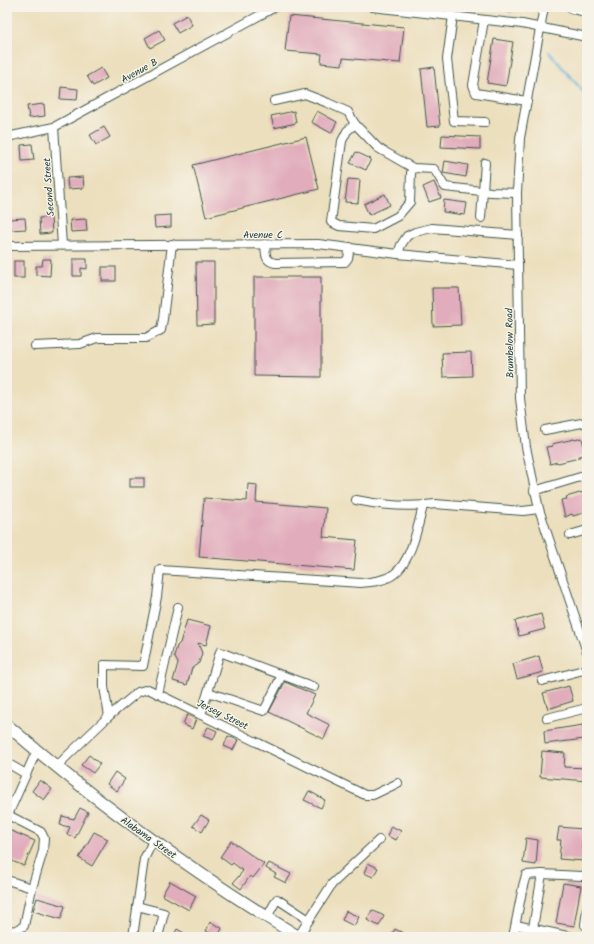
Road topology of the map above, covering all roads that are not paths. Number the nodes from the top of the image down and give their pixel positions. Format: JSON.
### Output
{"nodes":[{"id":1,"x":275,"y":7,"type":"edge"},
{"id":2,"x":372,"y":7,"type":"edge"},
{"id":3,"x":544,"y":7,"type":"edge"},
{"id":4,"x":572,"y":9,"type":"dead end"},
{"id":5,"x":587,"y":12,"type":"edge"},
{"id":6,"x":453,"y":16,"type":"junction"},
{"id":7,"x":484,"y":20,"type":"junction"},
{"id":8,"x":540,"y":27,"type":"junction"},
{"id":9,"x":587,"y":37,"type":"edge"},
{"id":10,"x":274,"y":101,"type":"dead end"},
{"id":11,"x":527,"y":101,"type":"junction"},
{"id":12,"x":485,"y":122,"type":"dead end"},
{"id":13,"x":355,"y":124,"type":"junction"},
{"id":14,"x":54,"y":128,"type":"junction"},
{"id":15,"x":7,"y":136,"type":"edge"},
{"id":16,"x":485,"y":163,"type":"dead end"},
{"id":17,"x":413,"y":168,"type":"junction"},
{"id":18,"x":483,"y":191,"type":"junction"},
{"id":19,"x":517,"y":193,"type":"junction"},
{"id":20,"x":481,"y":218,"type":"dead end"},
{"id":21,"x":518,"y":235,"type":"junction"},
{"id":22,"x":172,"y":244,"type":"junction"},
{"id":23,"x":265,"y":244,"type":"junction"},
{"id":24,"x":62,"y":245,"type":"junction"},
{"id":25,"x":7,"y":246,"type":"edge"},
{"id":26,"x":350,"y":247,"type":"junction"},
{"id":27,"x":398,"y":254,"type":"junction"},
{"id":28,"x":518,"y":265,"type":"junction"},
{"id":29,"x":35,"y":346,"type":"dead end"},
{"id":30,"x":587,"y":422,"type":"edge"},
{"id":31,"x":545,"y":430,"type":"dead end"},
{"id":32,"x":587,"y":475,"type":"edge"},
{"id":33,"x":534,"y":491,"type":"junction"},
{"id":34,"x":356,"y":500,"type":"dead end"},
{"id":35,"x":423,"y":506,"type":"junction"},
{"id":36,"x":539,"y":509,"type":"junction"},
{"id":37,"x":587,"y":530,"type":"edge"},
{"id":38,"x":570,"y":535,"type":"dead end"},
{"id":39,"x":178,"y":607,"type":"dead end"},
{"id":40,"x":587,"y":652,"type":"edge"},
{"id":41,"x":587,"y":669,"type":"edge"},
{"id":42,"x":282,"y":675,"type":"junction"},
{"id":43,"x":542,"y":681,"type":"dead end"},
{"id":44,"x":314,"y":687,"type":"dead end"},
{"id":45,"x":208,"y":692,"type":"junction"},
{"id":46,"x":158,"y":694,"type":"junction"},
{"id":47,"x":587,"y":708,"type":"edge"},
{"id":48,"x":201,"y":715,"type":"junction"},
{"id":49,"x":109,"y":716,"type":"junction"},
{"id":50,"x":546,"y":718,"type":"dead end"},
{"id":51,"x":7,"y":725,"type":"edge"},
{"id":52,"x":37,"y":750,"type":"junction"},
{"id":53,"x":7,"y":763,"type":"edge"},
{"id":54,"x":57,"y":767,"type":"junction"},
{"id":55,"x":26,"y":774,"type":"junction"},
{"id":56,"x":398,"y":783,"type":"dead end"},
{"id":57,"x":7,"y":816,"type":"edge"},
{"id":58,"x":152,"y":840,"type":"junction"},
{"id":59,"x":379,"y":840,"type":"dead end"},
{"id":60,"x":542,"y":874,"type":"junction"},
{"id":61,"x":585,"y":877,"type":"edge"},
{"id":62,"x":7,"y":880,"type":"edge"},
{"id":63,"x":32,"y":888,"type":"junction"},
{"id":64,"x":137,"y":906,"type":"junction"},
{"id":65,"x":587,"y":909,"type":"edge"},
{"id":66,"x":267,"y":917,"type":"junction"},
{"id":67,"x":309,"y":920,"type":"junction"},
{"id":68,"x":516,"y":925,"type":"junction"},
{"id":69,"x":587,"y":925,"type":"edge"},
{"id":70,"x":533,"y":928,"type":"junction"},
{"id":71,"x":7,"y":931,"type":"edge"},
{"id":72,"x":133,"y":937,"type":"edge"},
{"id":73,"x":158,"y":937,"type":"edge"},
{"id":74,"x":299,"y":937,"type":"edge"},
{"id":75,"x":513,"y":937,"type":"edge"},
{"id":76,"x":572,"y":937,"type":"edge"}],
"edges":[{"from":1,"to":14,"type":"street","name":"Avenue B"},
{"from":2,"to":6,"type":"street"},
{"from":3,"to":8,"type":"street","name":"Brumbelow Road"},
{"from":4,"to":5,"type":"street"},
{"from":6,"to":7,"type":"street"},
{"from":6,"to":12,"type":"street"},
{"from":7,"to":8,"type":"street"},
{"from":7,"to":11,"type":"street"},
{"from":8,"to":9,"type":"street"},
{"from":8,"to":11,"type":"street","name":"Brumbelow Road"},
{"from":10,"to":13,"type":"street"},
{"from":11,"to":19,"type":"street","name":"Brumbelow Road"},
{"from":13,"to":17,"type":"street"},
{"from":13,"to":17,"type":"street"},
{"from":14,"to":15,"type":"street","name":"Avenue B"},
{"from":14,"to":24,"type":"street","name":"Second Street"},
{"from":16,"to":18,"type":"street"},
{"from":17,"to":18,"type":"street"},
{"from":18,"to":19,"type":"street"},
{"from":18,"to":20,"type":"street"},
{"from":19,"to":21,"type":"street","name":"Brumbelow Road"},
{"from":21,"to":27,"type":"street"},
{"from":21,"to":28,"type":"street","name":"Brumbelow Road"},
{"from":22,"to":23,"type":"street","name":"Avenue C"},
{"from":22,"to":24,"type":"street","name":"Avenue C"},
{"from":22,"to":29,"type":"street"},
{"from":23,"to":26,"type":"street","name":"Avenue C"},
{"from":23,"to":26,"type":"street"},
{"from":24,"to":25,"type":"street","name":"Avenue C"},
{"from":26,"to":27,"type":"street","name":"Avenue C"},
{"from":27,"to":28,"type":"street","name":"Avenue C"},
{"from":28,"to":33,"type":"street","name":"Brumbelow Road"},
{"from":30,"to":31,"type":"street"},
{"from":32,"to":33,"type":"street"},
{"from":33,"to":36,"type":"street","name":"Brumbelow Road"},
{"from":34,"to":35,"type":"street"},
{"from":35,"to":36,"type":"street"},
{"from":35,"to":49,"type":"street"},
{"from":36,"to":40,"type":"street","name":"Brumbelow Road"},
{"from":37,"to":38,"type":"street"},
{"from":39,"to":46,"type":"street"},
{"from":41,"to":43,"type":"street"},
{"from":42,"to":44,"type":"street"},
{"from":42,"to":45,"type":"street"},
{"from":42,"to":45,"type":"street"},
{"from":45,"to":48,"type":"street"},
{"from":46,"to":48,"type":"street","name":"Jersey Street"},
{"from":46,"to":49,"type":"street","name":"Jersey Street"},
{"from":47,"to":50,"type":"street"},
{"from":48,"to":56,"type":"street","name":"Jersey Street"},
{"from":49,"to":54,"type":"street","name":"Jersey Street"},
{"from":51,"to":52,"type":"main road","name":"Alabama Street"},
{"from":52,"to":54,"type":"main road","name":"Alabama Street"},
{"from":52,"to":55,"type":"street"},
{"from":53,"to":55,"type":"street"},
{"from":54,"to":58,"type":"main road","name":"Alabama Street"},
{"from":55,"to":57,"type":"street"},
{"from":57,"to":63,"type":"street"},
{"from":58,"to":64,"type":"street"},
{"from":58,"to":66,"type":"main road","name":"Alabama Street"},
{"from":59,"to":67,"type":"street"},
{"from":60,"to":61,"type":"street"},
{"from":60,"to":68,"type":"street"},
{"from":60,"to":70,"type":"street"},
{"from":62,"to":63,"type":"street"},
{"from":63,"to":71,"type":"street"},
{"from":64,"to":72,"type":"street"},
{"from":64,"to":73,"type":"street"},
{"from":65,"to":69,"type":"street"},
{"from":66,"to":67,"type":"street"},
{"from":66,"to":74,"type":"main road","name":"Alabama Street"},
{"from":67,"to":74,"type":"street"},
{"from":68,"to":70,"type":"street"},
{"from":68,"to":75,"type":"street"},
{"from":70,"to":76,"type":"street"}]}
